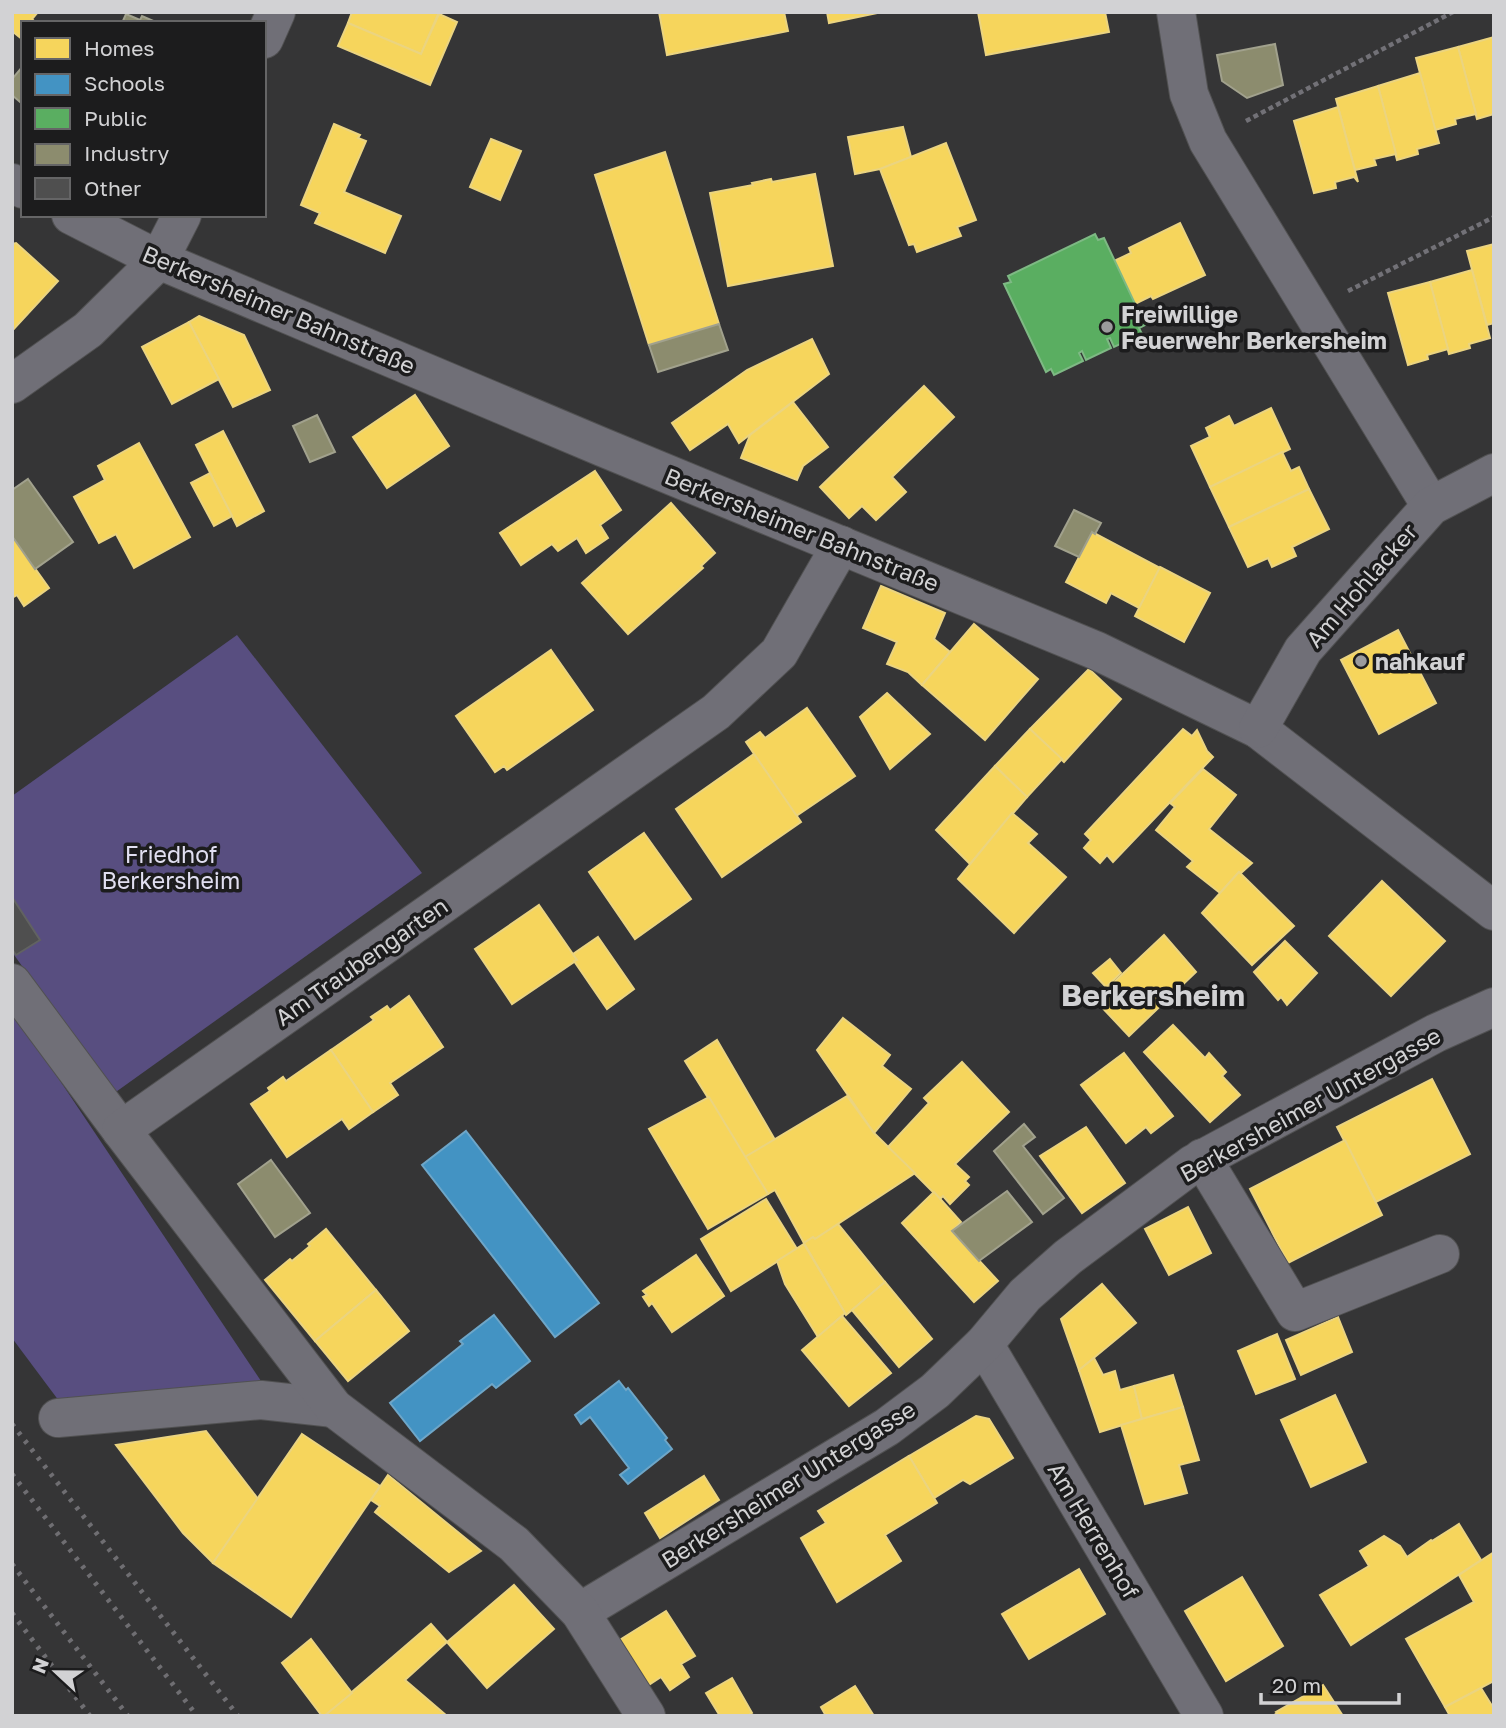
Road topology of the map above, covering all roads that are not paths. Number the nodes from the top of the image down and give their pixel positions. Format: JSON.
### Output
{"nodes":[{"id":1,"x":276,"y":12,"type":"edge"},
{"id":2,"x":1176,"y":12,"type":"edge"},
{"id":3,"x":266,"y":34,"type":"edge"},
{"id":4,"x":75,"y":217,"type":"edge"},
{"id":5,"x":181,"y":217,"type":"edge"},
{"id":6,"x":159,"y":260,"type":"junction"},
{"id":7,"x":12,"y":384,"type":"edge"},
{"id":8,"x":1494,"y":473,"type":"edge"},
{"id":9,"x":1431,"y":506,"type":"junction"},
{"id":10,"x":841,"y":545,"type":"junction"},
{"id":11,"x":1258,"y":729,"type":"junction"},
{"id":12,"x":1494,"y":911,"type":"edge"},
{"id":13,"x":12,"y":983,"type":"edge"},
{"id":14,"x":1494,"y":1007,"type":"edge"},
{"id":15,"x":121,"y":1129,"type":"junction"},
{"id":16,"x":1202,"y":1158,"type":"junction"},
{"id":17,"x":1440,"y":1254,"type":"dead end"},
{"id":18,"x":984,"y":1343,"type":"junction"},
{"id":19,"x":334,"y":1408,"type":"junction"},
{"id":20,"x":58,"y":1418,"type":"dead end"},
{"id":21,"x":580,"y":1612,"type":"junction"},
{"id":22,"x":646,"y":1716,"type":"edge"},
{"id":23,"x":1204,"y":1716,"type":"edge"}],
"edges":[{"from":1,"to":3,"type":"street"},
{"from":2,"to":9,"type":"street"},
{"from":4,"to":6,"type":"street","name":"Berkersheimer Bahnstraße"},
{"from":5,"to":6,"type":"street"},
{"from":6,"to":7,"type":"street"},
{"from":6,"to":10,"type":"street","name":"Berkersheimer Bahnstraße"},
{"from":8,"to":9,"type":"street","name":"Am Hohlacker"},
{"from":9,"to":11,"type":"street","name":"Am Hohlacker"},
{"from":10,"to":11,"type":"street","name":"Berkersheimer Bahnstraße"},
{"from":10,"to":15,"type":"street","name":"Am Traubengarten"},
{"from":11,"to":12,"type":"street","name":"Berkersheimer Bahnstraße"},
{"from":13,"to":15,"type":"street"},
{"from":14,"to":16,"type":"street","name":"Berkersheimer Untergasse"},
{"from":15,"to":19,"type":"street"},
{"from":16,"to":17,"type":"street"},
{"from":16,"to":18,"type":"street","name":"Berkersheimer Untergasse"},
{"from":18,"to":21,"type":"street","name":"Berkersheimer Untergasse"},
{"from":18,"to":23,"type":"street","name":"Am Herrenhof"},
{"from":19,"to":20,"type":"street"},
{"from":19,"to":21,"type":"street"},
{"from":21,"to":22,"type":"street"}]}
